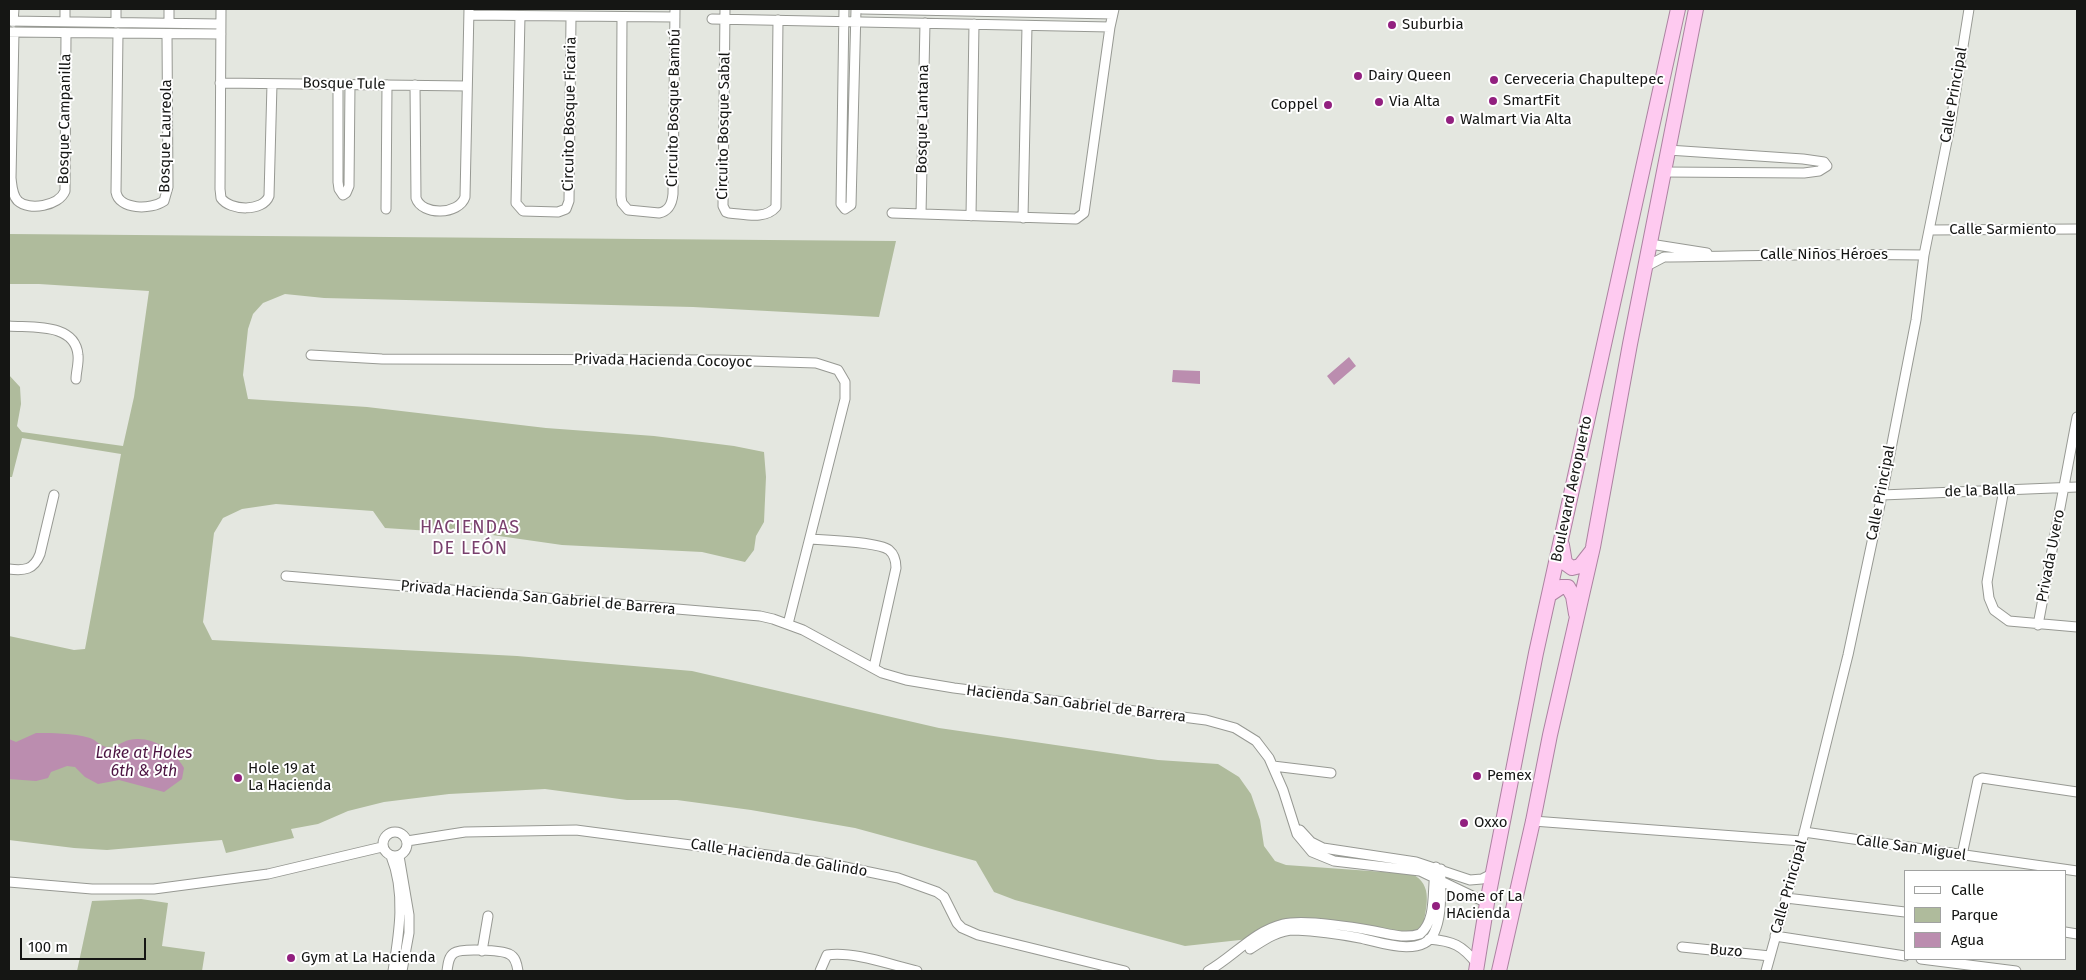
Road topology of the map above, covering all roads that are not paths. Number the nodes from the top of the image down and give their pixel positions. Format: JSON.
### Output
{"nodes":[{"id":1,"x":14,"y":9,"type":"edge"},
{"id":2,"x":65,"y":9,"type":"edge"},
{"id":3,"x":116,"y":9,"type":"edge"},
{"id":4,"x":169,"y":9,"type":"edge"},
{"id":5,"x":221,"y":9,"type":"edge"},
{"id":6,"x":725,"y":9,"type":"edge"},
{"id":7,"x":844,"y":9,"type":"edge"},
{"id":8,"x":856,"y":9,"type":"edge"},
{"id":9,"x":862,"y":9,"type":"edge"},
{"id":10,"x":925,"y":9,"type":"edge"},
{"id":11,"x":1678,"y":9,"type":"edge"},
{"id":12,"x":1696,"y":9,"type":"edge"},
{"id":13,"x":1969,"y":9,"type":"edge"},
{"id":14,"x":974,"y":10,"type":"edge"},
{"id":15,"x":1025,"y":10,"type":"edge"},
{"id":16,"x":1075,"y":11,"type":"edge"},
{"id":17,"x":469,"y":12,"type":"edge"},
{"id":18,"x":1114,"y":12,"type":"edge"},
{"id":19,"x":675,"y":13,"type":"edge"},
{"id":20,"x":520,"y":16,"type":"junction"},
{"id":21,"x":571,"y":17,"type":"junction"},
{"id":22,"x":622,"y":17,"type":"junction"},
{"id":23,"x":712,"y":19,"type":"dead end"},
{"id":24,"x":725,"y":19,"type":"junction"},
{"id":25,"x":778,"y":20,"type":"junction"},
{"id":26,"x":844,"y":20,"type":"junction"},
{"id":27,"x":11,"y":21,"type":"edge"},
{"id":28,"x":855,"y":21,"type":"junction"},
{"id":29,"x":65,"y":22,"type":"junction"},
{"id":30,"x":116,"y":22,"type":"junction"},
{"id":31,"x":169,"y":23,"type":"junction"},
{"id":32,"x":925,"y":23,"type":"junction"},
{"id":33,"x":220,"y":24,"type":"junction"},
{"id":34,"x":974,"y":24,"type":"junction"},
{"id":35,"x":1027,"y":26,"type":"junction"},
{"id":36,"x":1110,"y":27,"type":"junction"},
{"id":37,"x":12,"y":32,"type":"edge"},
{"id":38,"x":66,"y":33,"type":"junction"},
{"id":39,"x":118,"y":33,"type":"junction"},
{"id":40,"x":167,"y":34,"type":"junction"},
{"id":41,"x":221,"y":34,"type":"junction"},
{"id":42,"x":220,"y":83,"type":"junction"},
{"id":43,"x":272,"y":84,"type":"junction"},
{"id":44,"x":338,"y":84,"type":"junction"},
{"id":45,"x":350,"y":84,"type":"junction"},
{"id":46,"x":387,"y":85,"type":"junction"},
{"id":47,"x":415,"y":85,"type":"junction"},
{"id":48,"x":467,"y":86,"type":"junction"},
{"id":49,"x":1668,"y":150,"type":"junction"},
{"id":50,"x":1664,"y":172,"type":"junction"},
{"id":51,"x":386,"y":208,"type":"dead end"},
{"id":52,"x":892,"y":213,"type":"dead end"},
{"id":53,"x":921,"y":214,"type":"junction"},
{"id":54,"x":971,"y":216,"type":"junction"},
{"id":55,"x":1023,"y":218,"type":"junction"},
{"id":56,"x":1930,"y":230,"type":"junction"},
{"id":57,"x":2077,"y":230,"type":"edge"},
{"id":58,"x":1650,"y":244,"type":"junction"},
{"id":59,"x":1924,"y":255,"type":"junction"},
{"id":60,"x":1724,"y":256,"type":"junction"},
{"id":61,"x":1645,"y":267,"type":"junction"},
{"id":62,"x":9,"y":326,"type":"edge"},
{"id":63,"x":311,"y":355,"type":"dead end"},
{"id":64,"x":76,"y":379,"type":"dead end"},
{"id":65,"x":2077,"y":417,"type":"edge"},
{"id":66,"x":2077,"y":487,"type":"edge"},
{"id":67,"x":2064,"y":488,"type":"junction"},
{"id":68,"x":2004,"y":489,"type":"junction"},
{"id":69,"x":54,"y":495,"type":"dead end"},
{"id":70,"x":1882,"y":495,"type":"junction"},
{"id":71,"x":1563,"y":530,"type":"junction"},
{"id":72,"x":811,"y":539,"type":"junction"},
{"id":73,"x":1593,"y":548,"type":"junction"},
{"id":74,"x":9,"y":570,"type":"edge"},
{"id":75,"x":286,"y":576,"type":"dead end"},
{"id":76,"x":1549,"y":595,"type":"junction"},
{"id":77,"x":1577,"y":622,"type":"junction"},
{"id":78,"x":788,"y":624,"type":"junction"},
{"id":79,"x":2038,"y":625,"type":"junction"},
{"id":80,"x":2077,"y":627,"type":"edge"},
{"id":81,"x":874,"y":667,"type":"junction"},
{"id":82,"x":1274,"y":763,"type":"junction"},
{"id":83,"x":1330,"y":773,"type":"dead end"},
{"id":84,"x":2077,"y":792,"type":"edge"},
{"id":85,"x":1533,"y":821,"type":"junction"},
{"id":86,"x":1803,"y":837,"type":"junction"},
{"id":87,"x":407,"y":841,"type":"junction"},
{"id":88,"x":382,"y":846,"type":"junction"},
{"id":89,"x":1370,"y":855,"type":"junction"},
{"id":90,"x":1962,"y":855,"type":"junction"},
{"id":91,"x":395,"y":856,"type":"junction"},
{"id":92,"x":1370,"y":865,"type":"junction"},
{"id":93,"x":1438,"y":868,"type":"junction"},
{"id":94,"x":2077,"y":871,"type":"edge"},
{"id":95,"x":1492,"y":874,"type":"junction"},
{"id":96,"x":1436,"y":879,"type":"junction"},
{"id":97,"x":9,"y":882,"type":"edge"},
{"id":98,"x":1786,"y":898,"type":"junction"},
{"id":99,"x":1487,"y":902,"type":"junction"},
{"id":100,"x":1904,"y":912,"type":"edge"},
{"id":101,"x":488,"y":916,"type":"dead end"},
{"id":102,"x":1426,"y":935,"type":"junction"},
{"id":103,"x":1775,"y":936,"type":"junction"},
{"id":104,"x":1682,"y":947,"type":"dead end"},
{"id":105,"x":482,"y":951,"type":"junction"},
{"id":106,"x":1235,"y":956,"type":"junction"},
{"id":107,"x":1770,"y":956,"type":"junction"},
{"id":108,"x":1904,"y":956,"type":"edge"},
{"id":109,"x":1929,"y":960,"type":"edge"},
{"id":110,"x":1476,"y":968,"type":"edge"},
{"id":111,"x":393,"y":971,"type":"edge"},
{"id":112,"x":402,"y":971,"type":"edge"},
{"id":113,"x":447,"y":971,"type":"edge"},
{"id":114,"x":518,"y":971,"type":"edge"},
{"id":115,"x":820,"y":971,"type":"edge"},
{"id":116,"x":917,"y":971,"type":"edge"},
{"id":117,"x":1125,"y":971,"type":"edge"},
{"id":118,"x":1208,"y":971,"type":"edge"},
{"id":119,"x":1219,"y":971,"type":"edge"},
{"id":120,"x":1499,"y":971,"type":"edge"},
{"id":121,"x":1766,"y":971,"type":"edge"},
{"id":122,"x":2016,"y":971,"type":"edge"}],
"edges":[{"from":1,"to":27,"type":"street"},
{"from":2,"to":29,"type":"street"},
{"from":3,"to":30,"type":"street"},
{"from":4,"to":31,"type":"street"},
{"from":5,"to":33,"type":"street"},
{"from":6,"to":24,"type":"street","name":"Circuito Bosque Sabal"},
{"from":7,"to":26,"type":"street"},
{"from":8,"to":28,"type":"street"},
{"from":9,"to":10,"type":"street"},
{"from":10,"to":14,"type":"street"},
{"from":11,"to":71,"type":"highway","name":"Boulevard Aeropuerto"},
{"from":12,"to":49,"type":"highway","name":"Boulevard Aeropuerto"},
{"from":13,"to":56,"type":"street","name":"Calle Principal"},
{"from":14,"to":15,"type":"street"},
{"from":15,"to":16,"type":"street"},
{"from":16,"to":18,"type":"street"},
{"from":17,"to":20,"type":"street"},
{"from":17,"to":48,"type":"street"},
{"from":18,"to":36,"type":"street"},
{"from":19,"to":22,"type":"street"},
{"from":19,"to":22,"type":"street","name":"Circuito Bosque Bambú"},
{"from":20,"to":21,"type":"street"},
{"from":20,"to":21,"type":"street","name":"Circuito Bosque Ficaria"},
{"from":21,"to":22,"type":"street"},
{"from":23,"to":24,"type":"street"},
{"from":24,"to":25,"type":"street"},
{"from":24,"to":25,"type":"street","name":"Circuito Bosque Sabal"},
{"from":25,"to":26,"type":"street"},
{"from":26,"to":28,"type":"street"},
{"from":26,"to":28,"type":"street"},
{"from":27,"to":29,"type":"street"},
{"from":28,"to":32,"type":"street"},
{"from":29,"to":30,"type":"street"},
{"from":30,"to":31,"type":"street"},
{"from":31,"to":33,"type":"street"},
{"from":32,"to":34,"type":"street"},
{"from":32,"to":53,"type":"street","name":"Bosque Lantana"},
{"from":33,"to":41,"type":"street"},
{"from":34,"to":35,"type":"street"},
{"from":34,"to":54,"type":"street"},
{"from":35,"to":36,"type":"street"},
{"from":35,"to":55,"type":"street"},
{"from":36,"to":55,"type":"street"},
{"from":37,"to":38,"type":"street"},
{"from":37,"to":38,"type":"street","name":"Bosque Campanilla"},
{"from":38,"to":39,"type":"street"},
{"from":39,"to":40,"type":"street"},
{"from":39,"to":40,"type":"street","name":"Bosque Laureola"},
{"from":40,"to":41,"type":"street"},
{"from":41,"to":42,"type":"street"},
{"from":42,"to":43,"type":"street","name":"Bosque Tule"},
{"from":42,"to":43,"type":"street"},
{"from":43,"to":44,"type":"street","name":"Bosque Tule"},
{"from":44,"to":45,"type":"street","name":"Bosque Tule"},
{"from":44,"to":45,"type":"street"},
{"from":45,"to":46,"type":"street","name":"Bosque Tule"},
{"from":46,"to":47,"type":"street","name":"Bosque Tule"},
{"from":46,"to":51,"type":"street"},
{"from":47,"to":48,"type":"street","name":"Bosque Tule"},
{"from":47,"to":48,"type":"street"},
{"from":49,"to":50,"type":"highway","name":"Boulevard Aeropuerto"},
{"from":49,"to":50,"type":"street"},
{"from":50,"to":58,"type":"highway","name":"Boulevard Aeropuerto"},
{"from":52,"to":53,"type":"street"},
{"from":53,"to":54,"type":"street"},
{"from":54,"to":55,"type":"street"},
{"from":56,"to":57,"type":"street","name":"Calle Sarmiento"},
{"from":56,"to":59,"type":"street","name":"Calle Principal"},
{"from":58,"to":60,"type":"street","name":"Calle Niños Héroes"},
{"from":58,"to":61,"type":"highway","name":"Boulevard Aeropuerto"},
{"from":59,"to":60,"type":"street","name":"Calle Niños Héroes"},
{"from":59,"to":70,"type":"street","name":"Calle Principal"},
{"from":60,"to":61,"type":"street","name":"Calle Niños Héroes"},
{"from":61,"to":73,"type":"highway","name":"Boulevard Aeropuerto"},
{"from":62,"to":64,"type":"street"},
{"from":63,"to":72,"type":"street","name":"Privada Hacienda Cocoyoc"},
{"from":65,"to":67,"type":"street","name":"Privada Uvero"},
{"from":66,"to":67,"type":"street","name":"de la Balla"},
{"from":67,"to":68,"type":"street","name":"de la Balla"},
{"from":67,"to":79,"type":"street","name":"Privada Uvero"},
{"from":68,"to":70,"type":"street","name":"de la Balla"},
{"from":68,"to":79,"type":"street"},
{"from":69,"to":74,"type":"street"},
{"from":70,"to":86,"type":"street","name":"Calle Principal"},
{"from":71,"to":73,"type":"highway"},
{"from":71,"to":76,"type":"highway","name":"Boulevard Aeropuerto"},
{"from":72,"to":78,"type":"street","name":"Privada Hacienda Cocoyoc"},
{"from":72,"to":81,"type":"street"},
{"from":73,"to":77,"type":"highway","name":"Boulevard Aeropuerto"},
{"from":75,"to":78,"type":"street","name":"Privada Hacienda San Gabriel de Barrera"},
{"from":76,"to":77,"type":"highway"},
{"from":76,"to":95,"type":"highway","name":"Boulevard Aeropuerto"},
{"from":77,"to":85,"type":"highway","name":"Boulevard Aeropuerto"},
{"from":78,"to":81,"type":"street","name":"Privada Hacienda San Gabriel de Barrera"},
{"from":79,"to":80,"type":"street"},
{"from":81,"to":82,"type":"street","name":"Hacienda San Gabriel de Barrera"},
{"from":82,"to":83,"type":"street"},
{"from":82,"to":89,"type":"street"},
{"from":82,"to":92,"type":"street"},
{"from":84,"to":90,"type":"street"},
{"from":85,"to":86,"type":"street","name":"Calle San Miguel"},
{"from":85,"to":120,"type":"highway","name":"Boulevard Aeropuerto"},
{"from":86,"to":90,"type":"street","name":"Calle San Miguel"},
{"from":86,"to":98,"type":"street","name":"Calle Principal"},
{"from":87,"to":88,"type":"street"},
{"from":87,"to":91,"type":"street"},
{"from":87,"to":117,"type":"street","name":"Calle Hacienda de Galindo"},
{"from":88,"to":91,"type":"street"},
{"from":88,"to":97,"type":"street"},
{"from":89,"to":92,"type":"street"},
{"from":89,"to":93,"type":"street"},
{"from":90,"to":94,"type":"street","name":"Calle San Miguel"},
{"from":91,"to":111,"type":"street"},
{"from":91,"to":112,"type":"street"},
{"from":92,"to":96,"type":"street"},
{"from":93,"to":95,"type":"street"},
{"from":93,"to":96,"type":"street"},
{"from":95,"to":99,"type":"highway","name":"Boulevard Aeropuerto"},
{"from":96,"to":99,"type":"street"},
{"from":96,"to":102,"type":"street"},
{"from":98,"to":100,"type":"street"},
{"from":98,"to":103,"type":"street","name":"Calle Principal"},
{"from":99,"to":110,"type":"highway","name":"Boulevard Aeropuerto"},
{"from":101,"to":105,"type":"street"},
{"from":102,"to":106,"type":"street"},
{"from":102,"to":110,"type":"street"},
{"from":103,"to":107,"type":"street","name":"Calle Principal"},
{"from":103,"to":108,"type":"street"},
{"from":104,"to":107,"type":"street","name":"Buzo"},
{"from":105,"to":113,"type":"street"},
{"from":105,"to":114,"type":"street"},
{"from":106,"to":118,"type":"street"},
{"from":106,"to":119,"type":"street"},
{"from":107,"to":121,"type":"street","name":"Calle Principal"},
{"from":109,"to":122,"type":"street"},
{"from":115,"to":116,"type":"street"}]}
